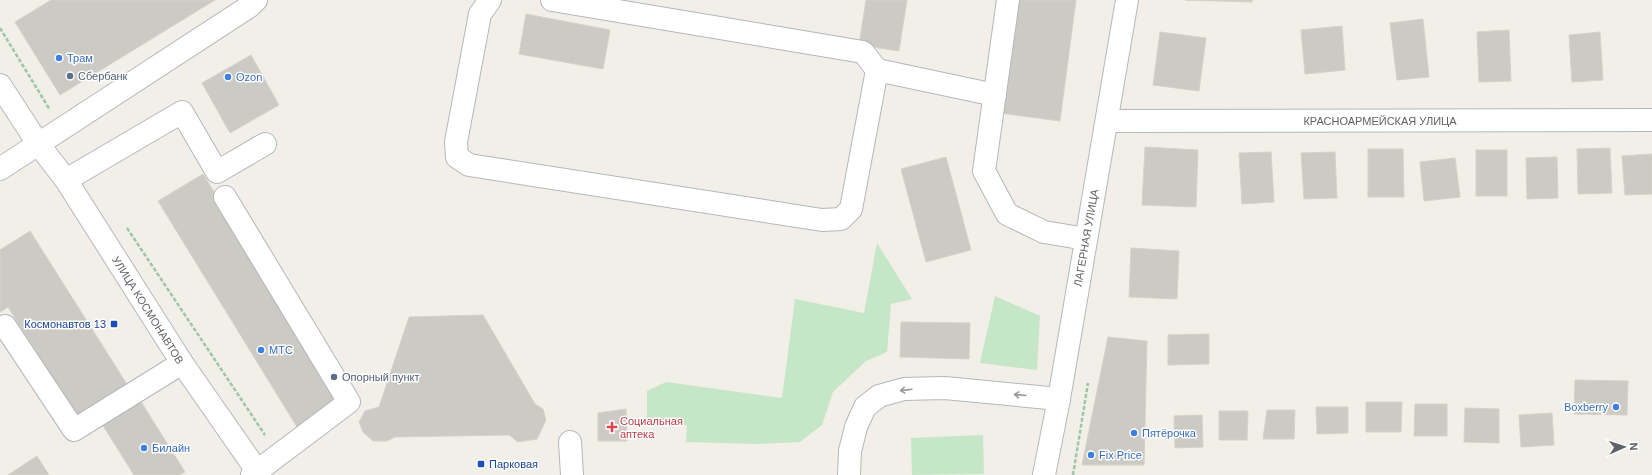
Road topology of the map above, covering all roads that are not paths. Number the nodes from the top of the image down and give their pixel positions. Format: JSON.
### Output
{"nodes":[{"id":1,"x":256,"y":0,"type":"edge"},
{"id":2,"x":490,"y":0,"type":"edge"},
{"id":3,"x":552,"y":0,"type":"edge"},
{"id":4,"x":1008,"y":0,"type":"edge"},
{"id":5,"x":1127,"y":0,"type":"edge"},
{"id":6,"x":877,"y":70,"type":"junction"},
{"id":7,"x":0,"y":85,"type":"edge"},
{"id":8,"x":995,"y":95,"type":"junction"},
{"id":9,"x":1652,"y":120,"type":"edge"},
{"id":10,"x":1107,"y":121,"type":"junction"},
{"id":11,"x":265,"y":144,"type":"dead end"},
{"id":12,"x":38,"y":145,"type":"junction"},
{"id":13,"x":0,"y":169,"type":"edge"},
{"id":14,"x":66,"y":180,"type":"junction"},
{"id":15,"x":225,"y":197,"type":"dead end"},
{"id":16,"x":1086,"y":238,"type":"junction"},
{"id":17,"x":5,"y":326,"type":"dead end"},
{"id":18,"x":182,"y":363,"type":"junction"},
{"id":19,"x":1059,"y":399,"type":"junction"},
{"id":20,"x":570,"y":442,"type":"dead end"},
{"id":21,"x":256,"y":474,"type":"edge"},
{"id":22,"x":572,"y":475,"type":"edge"},
{"id":23,"x":849,"y":475,"type":"edge"},
{"id":24,"x":1044,"y":475,"type":"edge"}],
"edges":[{"from":1,"to":12,"type":"street"},
{"from":2,"to":6,"type":"street"},
{"from":3,"to":6,"type":"street"},
{"from":4,"to":8,"type":"street"},
{"from":5,"to":10,"type":"street","name":"ЛАГЕРНАЯ УЛИЦА"},
{"from":6,"to":8,"type":"street"},
{"from":7,"to":12,"type":"street","name":"УЛИЦА КОСМОНАВТОВ"},
{"from":8,"to":16,"type":"street"},
{"from":9,"to":10,"type":"street","name":"КРАСНОАРМЕЙСКАЯ УЛИЦА"},
{"from":10,"to":16,"type":"street","name":"ЛАГЕРНАЯ УЛИЦА"},
{"from":11,"to":14,"type":"street"},
{"from":12,"to":13,"type":"street"},
{"from":12,"to":14,"type":"street","name":"УЛИЦА КОСМОНАВТОВ"},
{"from":14,"to":18,"type":"street","name":"УЛИЦА КОСМОНАВТОВ"},
{"from":15,"to":21,"type":"street"},
{"from":16,"to":19,"type":"street","name":"ЛАГЕРНАЯ УЛИЦА"},
{"from":17,"to":18,"type":"street"},
{"from":18,"to":21,"type":"street","name":"УЛИЦА КОСМОНАВТОВ"},
{"from":19,"to":23,"type":"street","one_way":true},
{"from":19,"to":24,"type":"street","name":"ЛАГЕРНАЯ УЛИЦА"},
{"from":20,"to":22,"type":"street"}]}
